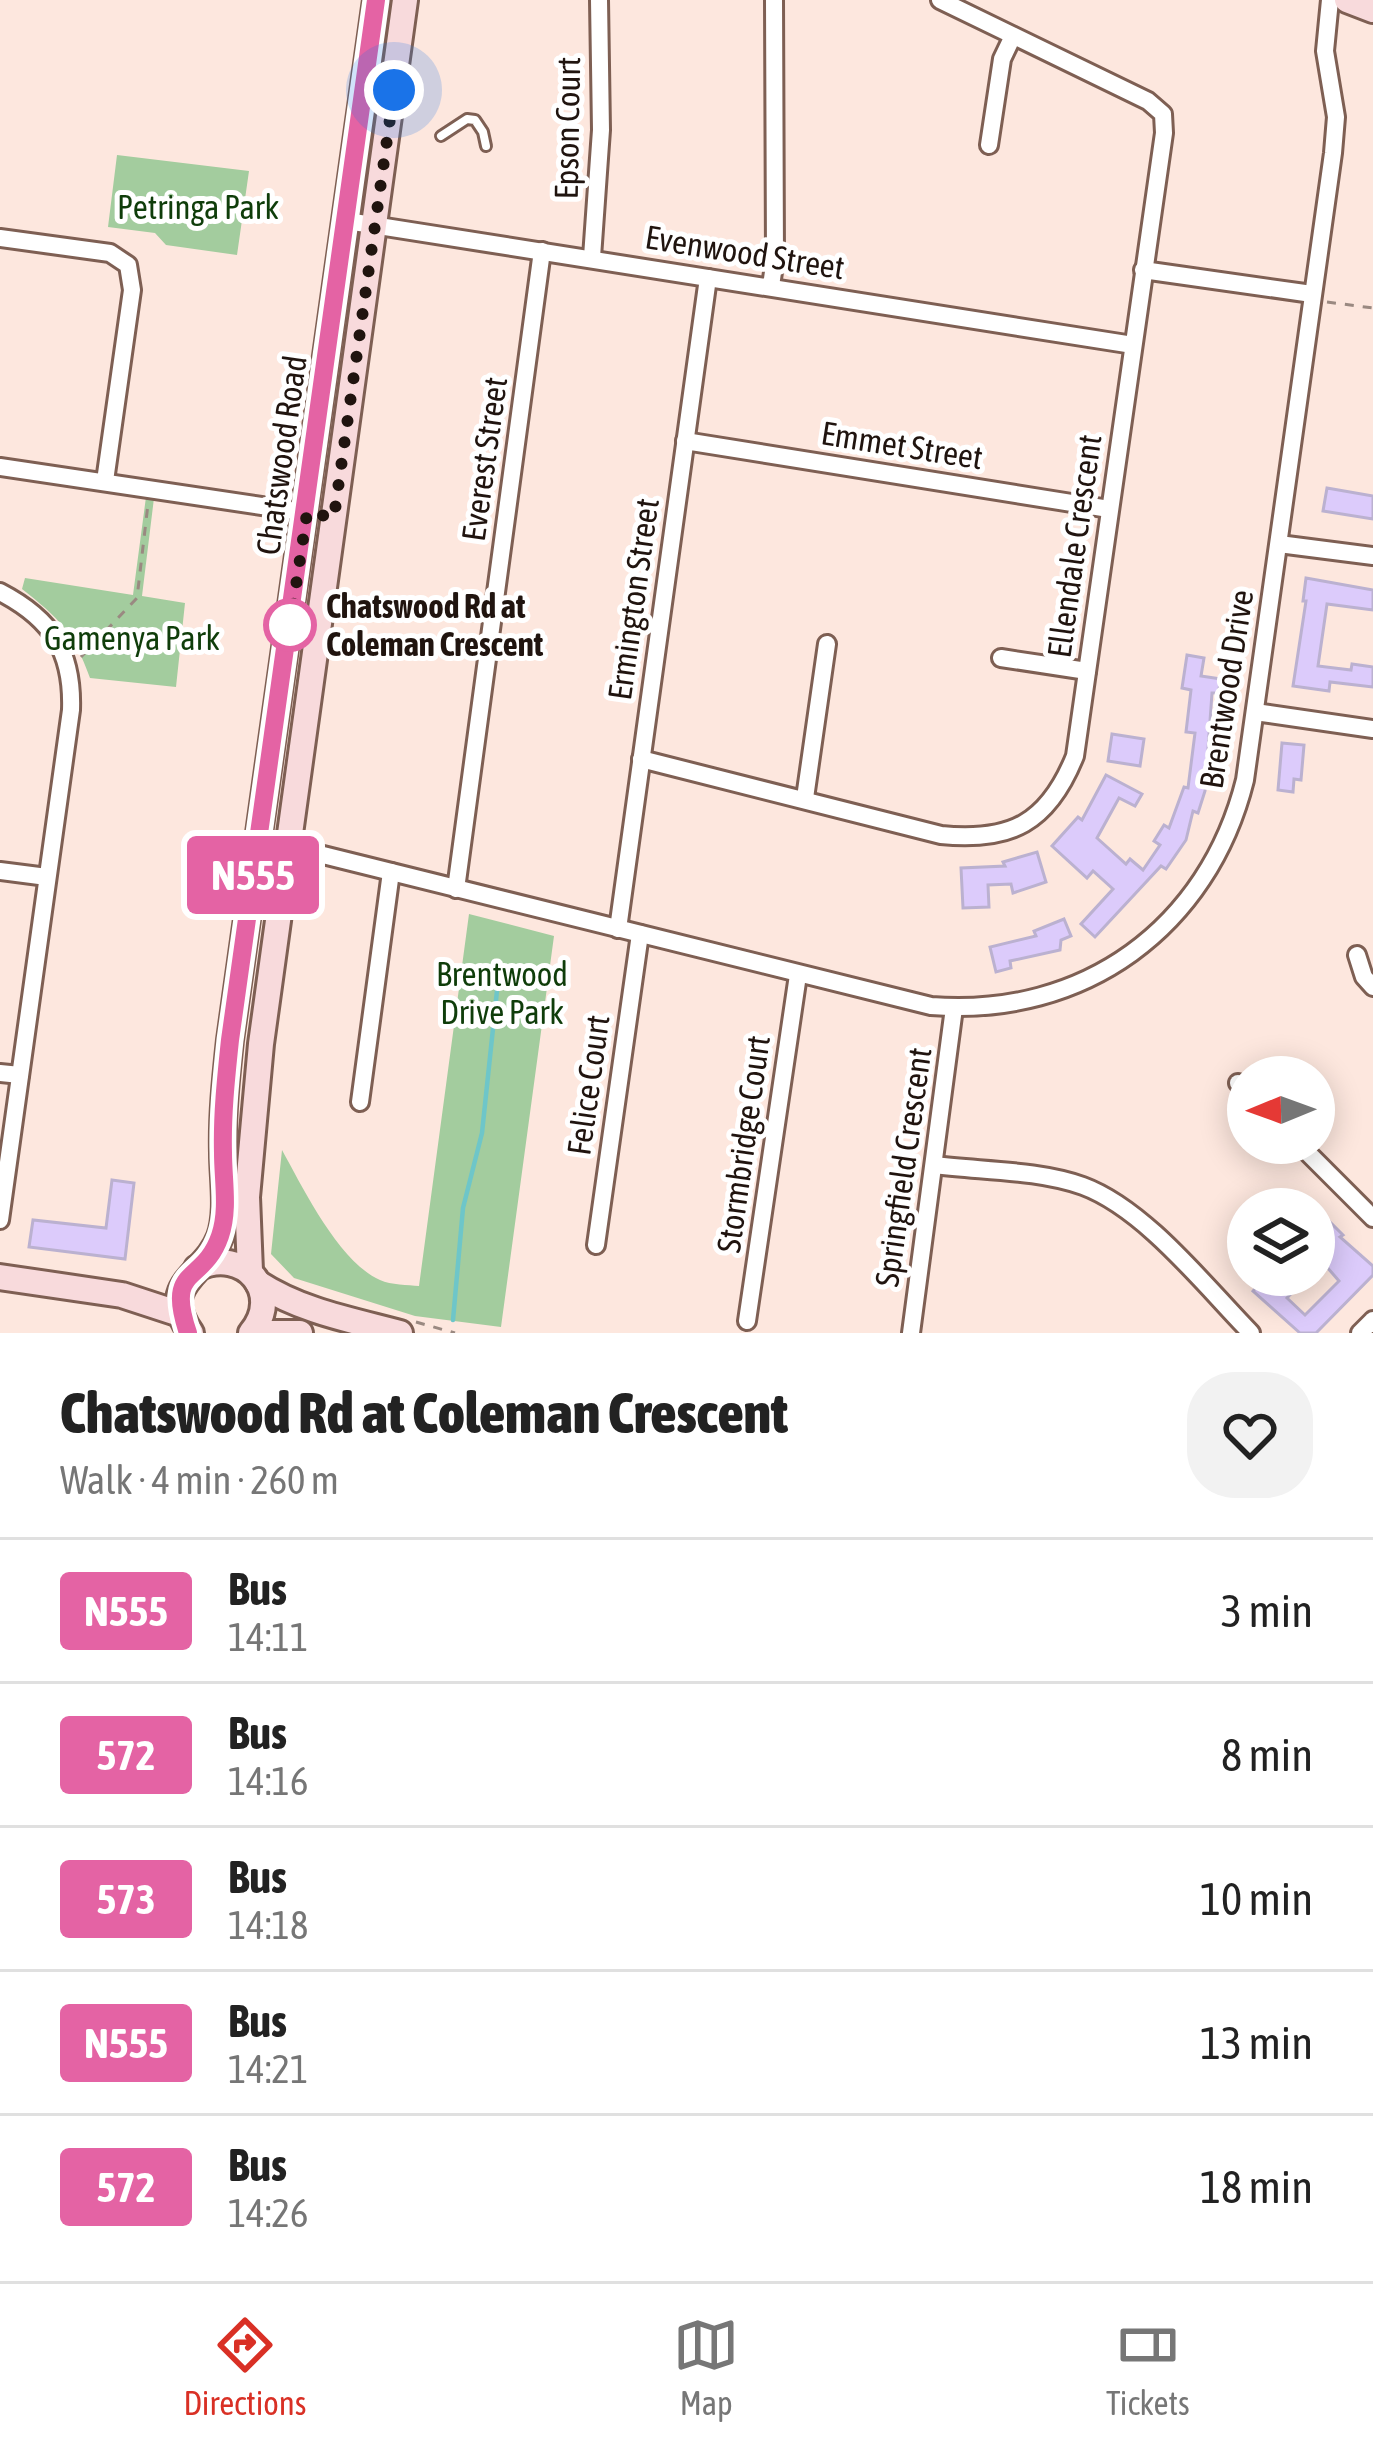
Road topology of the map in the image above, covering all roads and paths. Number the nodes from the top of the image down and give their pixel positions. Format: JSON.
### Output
{"nodes":[{"id":1,"x":376,"y":0,"type":"edge"},
{"id":2,"x":406,"y":0,"type":"edge"},
{"id":3,"x":599,"y":0,"type":"edge"},
{"id":4,"x":774,"y":0,"type":"edge"},
{"id":5,"x":940,"y":0,"type":"edge"},
{"id":6,"x":1330,"y":0,"type":"edge"},
{"id":7,"x":1347,"y":0,"type":"edge"},
{"id":8,"x":1373,"y":10,"type":"edge"},
{"id":9,"x":1013,"y":36,"type":"junction"},
{"id":10,"x":441,"y":136,"type":"dead end"},
{"id":11,"x":989,"y":145,"type":"dead end"},
{"id":12,"x":486,"y":146,"type":"dead end"},
{"id":13,"x":347,"y":220,"type":"junction"},
{"id":14,"x":376,"y":225,"type":"junction"},
{"id":15,"x":0,"y":238,"type":"edge"},
{"id":16,"x":542,"y":250,"type":"junction"},
{"id":17,"x":592,"y":257,"type":"junction"},
{"id":18,"x":1143,"y":270,"type":"junction"},
{"id":19,"x":708,"y":278,"type":"junction"},
{"id":20,"x":771,"y":286,"type":"junction"},
{"id":21,"x":1312,"y":294,"type":"junction"},
{"id":22,"x":1373,"y":308,"type":"edge"},
{"id":23,"x":1133,"y":345,"type":"junction"},
{"id":24,"x":685,"y":440,"type":"junction"},
{"id":25,"x":0,"y":467,"type":"edge"},
{"id":26,"x":105,"y":481,"type":"junction"},
{"id":27,"x":150,"y":487,"type":"junction"},
{"id":28,"x":1109,"y":508,"type":"junction"},
{"id":29,"x":307,"y":513,"type":"junction"},
{"id":30,"x":334,"y":517,"type":"junction"},
{"id":31,"x":1279,"y":544,"type":"junction"},
{"id":32,"x":1373,"y":556,"type":"edge"},
{"id":33,"x":0,"y":592,"type":"edge"},
{"id":34,"x":826,"y":644,"type":"dead end"},
{"id":35,"x":1001,"y":658,"type":"dead end"},
{"id":36,"x":69,"y":664,"type":"junction"},
{"id":37,"x":1087,"y":671,"type":"junction"},
{"id":38,"x":1255,"y":712,"type":"junction"},
{"id":39,"x":1373,"y":729,"type":"edge"},
{"id":40,"x":641,"y":759,"type":"junction"},
{"id":41,"x":805,"y":798,"type":"junction"},
{"id":42,"x":258,"y":844,"type":"junction"},
{"id":43,"x":288,"y":847,"type":"junction"},
{"id":44,"x":0,"y":871,"type":"edge"},
{"id":45,"x":391,"y":872,"type":"junction"},
{"id":46,"x":47,"y":877,"type":"junction"},
{"id":47,"x":456,"y":889,"type":"junction"},
{"id":48,"x":618,"y":928,"type":"junction"},
{"id":49,"x":640,"y":934,"type":"junction"},
{"id":50,"x":1357,"y":955,"type":"dead end"},
{"id":51,"x":798,"y":975,"type":"junction"},
{"id":52,"x":1373,"y":987,"type":"edge"},
{"id":53,"x":954,"y":1008,"type":"junction"},
{"id":54,"x":0,"y":1072,"type":"edge"},
{"id":55,"x":20,"y":1075,"type":"junction"},
{"id":56,"x":360,"y":1102,"type":"dead end"},
{"id":57,"x":1319,"y":1164,"type":"edge"},
{"id":58,"x":935,"y":1165,"type":"junction"},
{"id":59,"x":1373,"y":1218,"type":"edge"},
{"id":60,"x":0,"y":1220,"type":"edge"},
{"id":61,"x":596,"y":1245,"type":"dead end"},
{"id":62,"x":0,"y":1277,"type":"edge"},
{"id":63,"x":189,"y":1277,"type":"junction"},
{"id":64,"x":254,"y":1277,"type":"junction"},
{"id":65,"x":122,"y":1294,"type":"junction"},
{"id":66,"x":1373,"y":1320,"type":"edge"},
{"id":67,"x":747,"y":1322,"type":"dead end"},
{"id":68,"x":187,"y":1327,"type":"edge"},
{"id":69,"x":250,"y":1333,"type":"edge"},
{"id":70,"x":269,"y":1333,"type":"edge"},
{"id":71,"x":300,"y":1333,"type":"edge"},
{"id":72,"x":400,"y":1333,"type":"edge"},
{"id":73,"x":911,"y":1333,"type":"edge"},
{"id":74,"x":1251,"y":1333,"type":"edge"},
{"id":75,"x":1360,"y":1333,"type":"edge"}],
"edges":[{"from":1,"to":13,"type":"main road","name":"Chatswood Road"},
{"from":2,"to":14,"type":"main road","name":"Chatswood Road"},
{"from":3,"to":17,"type":"street","name":"Epson Court"},
{"from":4,"to":20,"type":"street"},
{"from":5,"to":9,"type":"street","name":"Ellendale Crescent"},
{"from":6,"to":21,"type":"street","name":"Brentwood Drive"},
{"from":7,"to":8,"type":"main road"},
{"from":9,"to":11,"type":"street"},
{"from":9,"to":18,"type":"street","name":"Ellendale Crescent"},
{"from":10,"to":12,"type":"lane"},
{"from":13,"to":14,"type":"street","name":"Evenwood Street"},
{"from":13,"to":29,"type":"main road","name":"Chatswood Road"},
{"from":14,"to":16,"type":"street","name":"Evenwood Street"},
{"from":14,"to":30,"type":"main road","name":"Chatswood Road"},
{"from":15,"to":26,"type":"street"},
{"from":16,"to":17,"type":"street","name":"Evenwood Street"},
{"from":16,"to":47,"type":"street","name":"Everest Street"},
{"from":17,"to":19,"type":"street","name":"Evenwood Street"},
{"from":18,"to":21,"type":"street"},
{"from":18,"to":23,"type":"street","name":"Ellendale Crescent"},
{"from":19,"to":20,"type":"street","name":"Evenwood Street"},
{"from":19,"to":24,"type":"street","name":"Ermington Street"},
{"from":20,"to":23,"type":"street","name":"Evenwood Street"},
{"from":21,"to":22,"type":"path"},
{"from":21,"to":31,"type":"street","name":"Brentwood Drive"},
{"from":23,"to":28,"type":"street","name":"Ellendale Crescent"},
{"from":24,"to":28,"type":"street","name":"Emmet Street"},
{"from":24,"to":40,"type":"street","name":"Ermington Street"},
{"from":25,"to":26,"type":"street"},
{"from":26,"to":27,"type":"street"},
{"from":27,"to":29,"type":"street"},
{"from":27,"to":36,"type":"path"},
{"from":28,"to":37,"type":"street","name":"Ellendale Crescent"},
{"from":29,"to":30,"type":"street"},
{"from":29,"to":42,"type":"main road","name":"Chatswood Road"},
{"from":30,"to":43,"type":"main road","name":"Chatswood Road"},
{"from":31,"to":32,"type":"street"},
{"from":31,"to":38,"type":"street","name":"Brentwood Drive"},
{"from":33,"to":36,"type":"street"},
{"from":34,"to":41,"type":"street"},
{"from":35,"to":37,"type":"street"},
{"from":36,"to":46,"type":"street"},
{"from":37,"to":41,"type":"street","name":"Ellendale Crescent"},
{"from":38,"to":39,"type":"street"},
{"from":38,"to":53,"type":"street","name":"Brentwood Drive"},
{"from":40,"to":41,"type":"street","name":"Ellendale Crescent"},
{"from":40,"to":48,"type":"street","name":"Ermington Street"},
{"from":42,"to":43,"type":"street","name":"Brentwood Drive"},
{"from":42,"to":63,"type":"main road","name":"Chatswood Road"},
{"from":43,"to":45,"type":"street","name":"Brentwood Drive"},
{"from":43,"to":64,"type":"main road","name":"Chatswood Road"},
{"from":44,"to":46,"type":"street"},
{"from":45,"to":47,"type":"street","name":"Brentwood Drive"},
{"from":45,"to":56,"type":"street"},
{"from":46,"to":55,"type":"street"},
{"from":47,"to":48,"type":"street","name":"Brentwood Drive"},
{"from":48,"to":49,"type":"street","name":"Brentwood Drive"},
{"from":49,"to":51,"type":"street","name":"Brentwood Drive"},
{"from":49,"to":61,"type":"street","name":"Felice Court"},
{"from":50,"to":52,"type":"street"},
{"from":51,"to":53,"type":"street","name":"Brentwood Drive"},
{"from":51,"to":67,"type":"street","name":"Stormbridge Court"},
{"from":53,"to":58,"type":"street","name":"Springfield Crescent"},
{"from":54,"to":55,"type":"street"},
{"from":55,"to":60,"type":"street"},
{"from":57,"to":59,"type":"street"},
{"from":58,"to":73,"type":"street","name":"Springfield Crescent"},
{"from":58,"to":74,"type":"street"},
{"from":62,"to":65,"type":"main road"},
{"from":63,"to":64,"type":"main road"},
{"from":63,"to":65,"type":"main road"},
{"from":63,"to":68,"type":"main road","name":"Chatswood Road"},
{"from":64,"to":69,"type":"main road","name":"Chatswood Road"},
{"from":64,"to":72,"type":"main road"},
{"from":65,"to":68,"type":"main road"},
{"from":66,"to":75,"type":"street"},
{"from":70,"to":71,"type":"main road"}]}
